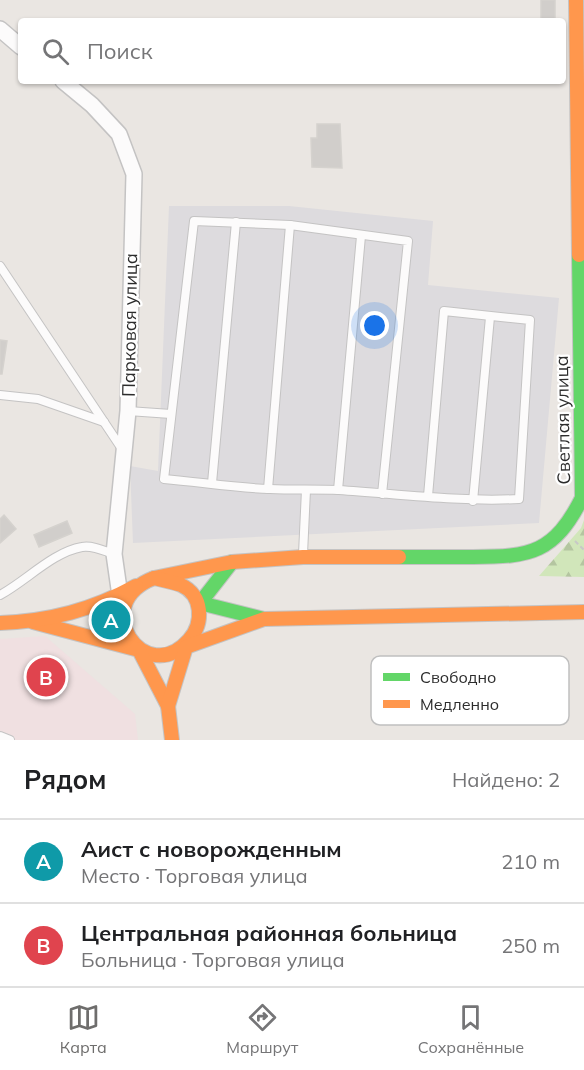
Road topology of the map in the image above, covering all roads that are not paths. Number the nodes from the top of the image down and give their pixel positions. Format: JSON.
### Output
{"nodes":[{"id":1,"x":576,"y":0,"type":"edge"},
{"id":2,"x":0,"y":29,"type":"edge"},
{"id":3,"x":18,"y":44,"type":"edge"},
{"id":4,"x":67,"y":84,"type":"edge"},
{"id":5,"x":236,"y":222,"type":"junction"},
{"id":6,"x":290,"y":225,"type":"junction"},
{"id":7,"x":361,"y":236,"type":"junction"},
{"id":8,"x":0,"y":266,"type":"edge"},
{"id":9,"x":490,"y":316,"type":"junction"},
{"id":10,"x":0,"y":395,"type":"edge"},
{"id":11,"x":128,"y":411,"type":"junction"},
{"id":12,"x":171,"y":414,"type":"junction"},
{"id":13,"x":104,"y":422,"type":"junction"},
{"id":14,"x":124,"y":453,"type":"junction"},
{"id":15,"x":212,"y":483,"type":"junction"},
{"id":16,"x":268,"y":489,"type":"junction"},
{"id":17,"x":306,"y":490,"type":"junction"},
{"id":18,"x":338,"y":490,"type":"junction"},
{"id":19,"x":382,"y":495,"type":"junction"},
{"id":20,"x":428,"y":496,"type":"junction"},
{"id":21,"x":473,"y":501,"type":"junction"},
{"id":22,"x":114,"y":554,"type":"junction"},
{"id":23,"x":303,"y":557,"type":"junction"},
{"id":24,"x":232,"y":562,"type":"junction"},
{"id":25,"x":154,"y":578,"type":"junction"},
{"id":26,"x":137,"y":586,"type":"junction"},
{"id":27,"x":0,"y":595,"type":"edge"},
{"id":28,"x":120,"y":596,"type":"junction"},
{"id":29,"x":200,"y":603,"type":"junction"},
{"id":30,"x":584,"y":612,"type":"edge"},
{"id":31,"x":264,"y":619,"type":"junction"},
{"id":32,"x":33,"y":622,"type":"junction"},
{"id":33,"x":0,"y":623,"type":"edge"},
{"id":34,"x":186,"y":647,"type":"junction"},
{"id":35,"x":140,"y":650,"type":"junction"},
{"id":36,"x":168,"y":706,"type":"junction"},
{"id":37,"x":0,"y":736,"type":"edge"},
{"id":38,"x":10,"y":740,"type":"edge"},
{"id":39,"x":172,"y":740,"type":"edge"}],
"edges":[{"from":1,"to":23,"type":"street","name":"Светлая улица"},
{"from":2,"to":3,"type":"street"},
{"from":4,"to":11,"type":"street","name":"Парковая улица"},
{"from":5,"to":6,"type":"lane"},
{"from":5,"to":12,"type":"lane"},
{"from":5,"to":15,"type":"lane"},
{"from":6,"to":7,"type":"lane"},
{"from":6,"to":16,"type":"lane"},
{"from":7,"to":18,"type":"lane"},
{"from":7,"to":19,"type":"lane"},
{"from":8,"to":13,"type":"lane"},
{"from":9,"to":20,"type":"lane"},
{"from":9,"to":21,"type":"lane"},
{"from":9,"to":21,"type":"lane"},
{"from":10,"to":13,"type":"lane"},
{"from":11,"to":12,"type":"lane"},
{"from":11,"to":14,"type":"street","name":"Парковая улица"},
{"from":12,"to":15,"type":"lane"},
{"from":13,"to":14,"type":"lane"},
{"from":14,"to":22,"type":"street","name":"Парковая улица"},
{"from":15,"to":16,"type":"lane"},
{"from":16,"to":17,"type":"lane"},
{"from":17,"to":18,"type":"lane"},
{"from":17,"to":23,"type":"lane"},
{"from":18,"to":19,"type":"lane"},
{"from":19,"to":20,"type":"lane"},
{"from":20,"to":21,"type":"lane"},
{"from":22,"to":27,"type":"lane"},
{"from":22,"to":28,"type":"street","name":"Парковая улица"},
{"from":23,"to":24,"type":"street","name":"Светлая улица"},
{"from":24,"to":25,"type":"street","name":"Светлая улица"},
{"from":24,"to":29,"type":"street"},
{"from":25,"to":26,"type":"street"},
{"from":25,"to":29,"type":"street"},
{"from":26,"to":28,"type":"street"},
{"from":26,"to":35,"type":"street"},
{"from":28,"to":32,"type":"street"},
{"from":29,"to":31,"type":"street"},
{"from":29,"to":34,"type":"street"},
{"from":30,"to":31,"type":"street"},
{"from":31,"to":34,"type":"street"},
{"from":32,"to":33,"type":"street"},
{"from":32,"to":35,"type":"street"},
{"from":34,"to":35,"type":"street"},
{"from":34,"to":36,"type":"street"},
{"from":35,"to":36,"type":"street"},
{"from":36,"to":39,"type":"street"},
{"from":37,"to":38,"type":"lane"}]}
